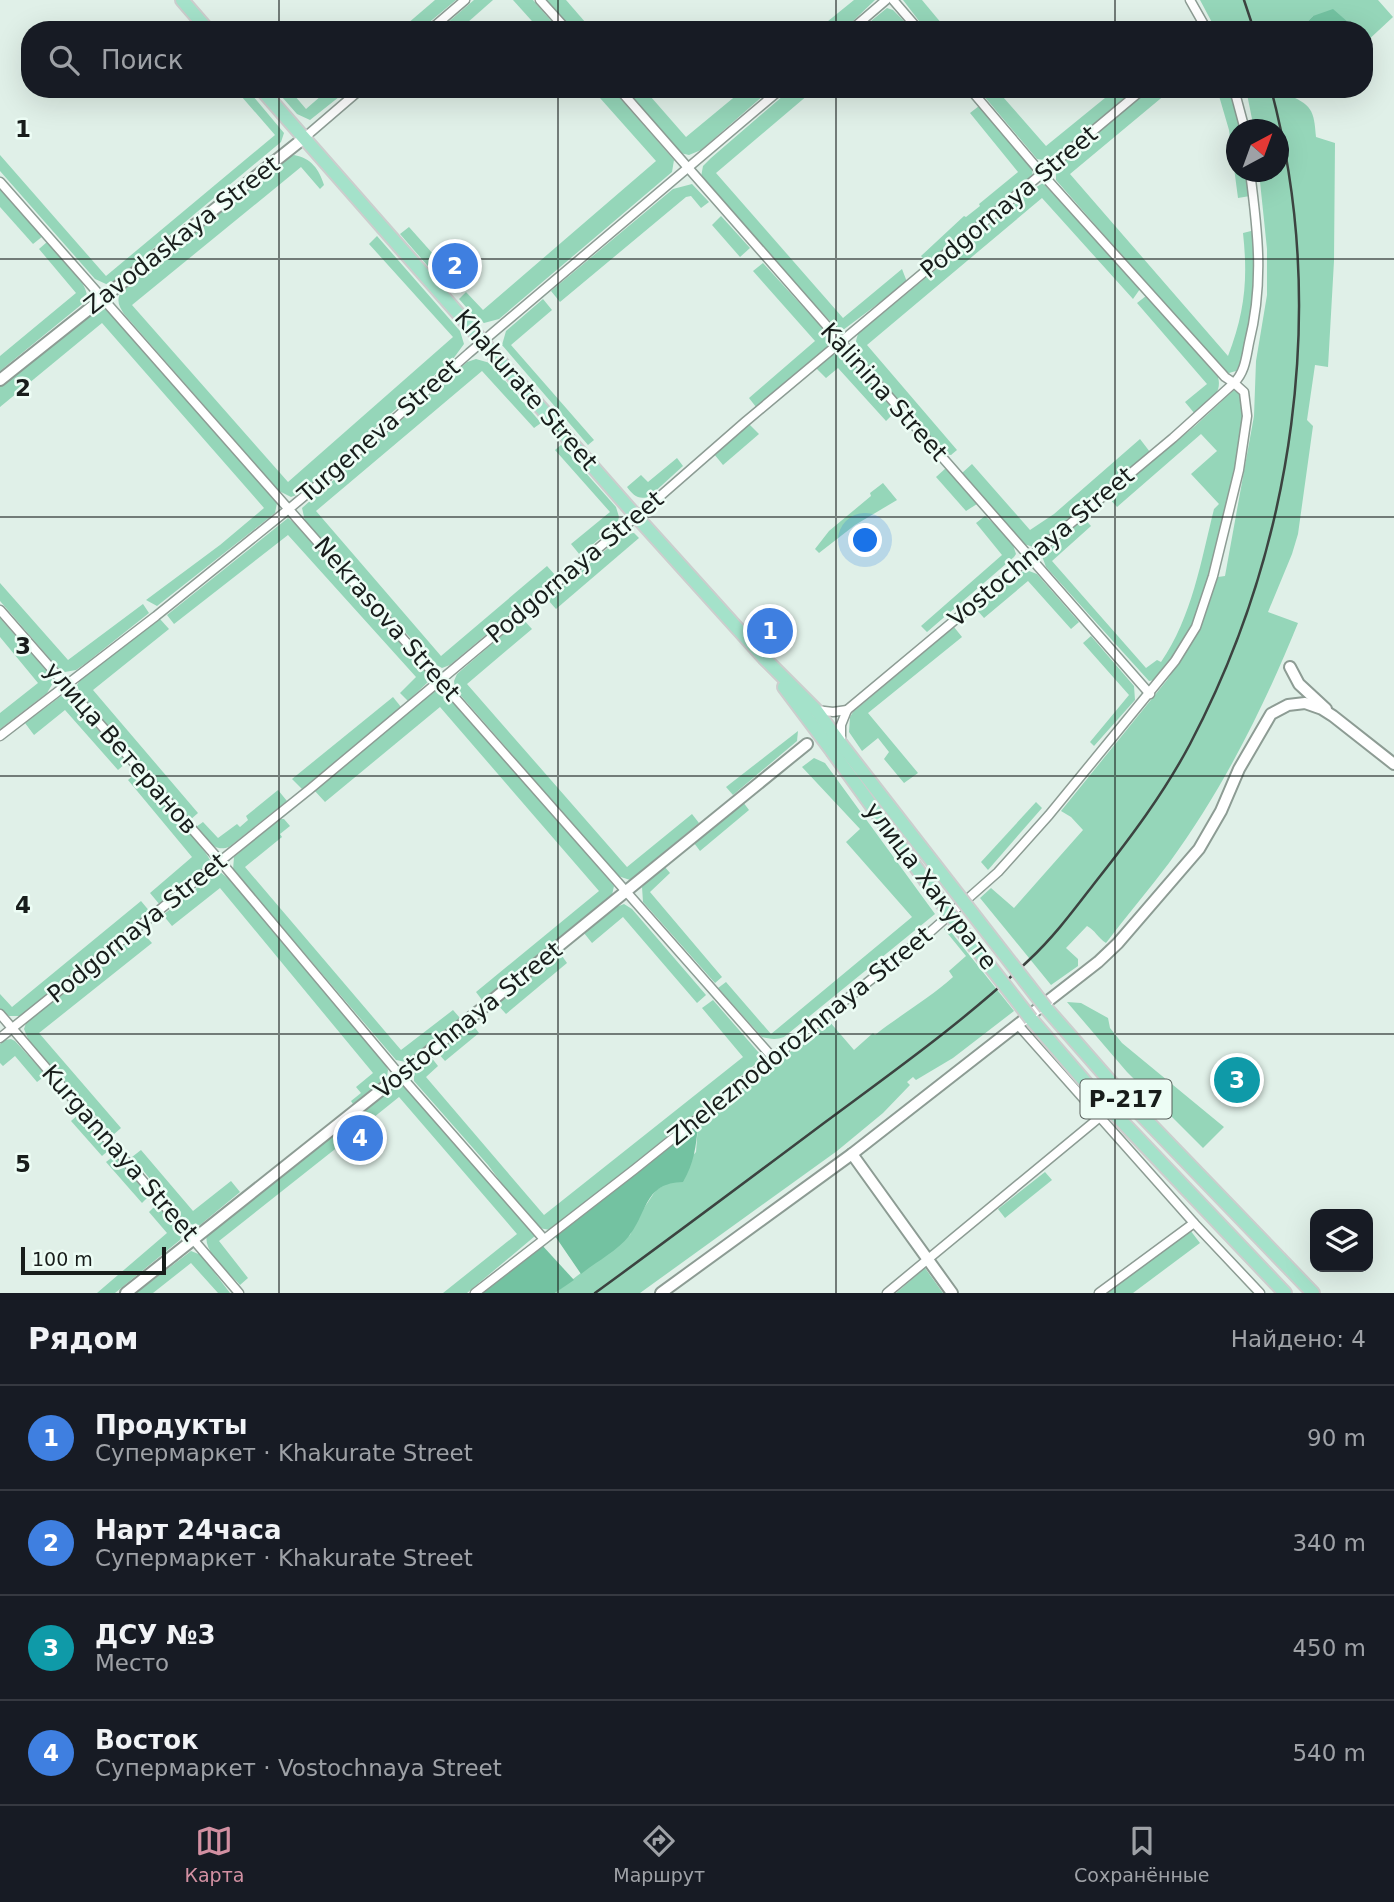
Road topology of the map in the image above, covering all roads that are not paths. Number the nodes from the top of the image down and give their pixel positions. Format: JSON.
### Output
{"nodes":[{"id":1,"x":182,"y":0,"type":"edge"},
{"id":2,"x":465,"y":0,"type":"edge"},
{"id":3,"x":540,"y":0,"type":"edge"},
{"id":4,"x":886,"y":0,"type":"edge"},
{"id":5,"x":893,"y":0,"type":"edge"},
{"id":6,"x":1190,"y":0,"type":"edge"},
{"id":7,"x":200,"y":21,"type":"edge"},
{"id":8,"x":440,"y":21,"type":"edge"},
{"id":9,"x":559,"y":21,"type":"edge"},
{"id":10,"x":862,"y":21,"type":"edge"},
{"id":11,"x":911,"y":21,"type":"edge"},
{"id":12,"x":1202,"y":21,"type":"edge"},
{"id":13,"x":269,"y":98,"type":"edge"},
{"id":14,"x":351,"y":98,"type":"edge"},
{"id":15,"x":627,"y":98,"type":"edge"},
{"id":16,"x":771,"y":98,"type":"edge"},
{"id":17,"x":978,"y":98,"type":"edge"},
{"id":18,"x":1133,"y":98,"type":"edge"},
{"id":19,"x":1236,"y":98,"type":"edge"},
{"id":20,"x":1242,"y":119,"type":"edge"},
{"id":21,"x":304,"y":138,"type":"junction"},
{"id":22,"x":688,"y":169,"type":"junction"},
{"id":23,"x":1043,"y":175,"type":"junction"},
{"id":24,"x":0,"y":182,"type":"edge"},
{"id":25,"x":1251,"y":182,"type":"edge"},
{"id":26,"x":103,"y":298,"type":"junction"},
{"id":27,"x":484,"y":341,"type":"junction"},
{"id":28,"x":841,"y":343,"type":"junction"},
{"id":29,"x":0,"y":380,"type":"edge"},
{"id":30,"x":1234,"y":383,"type":"junction"},
{"id":31,"x":290,"y":508,"type":"junction"},
{"id":32,"x":636,"y":516,"type":"junction"},
{"id":33,"x":1030,"y":556,"type":"junction"},
{"id":34,"x":0,"y":610,"type":"edge"},
{"id":35,"x":1290,"y":667,"type":"dead end"},
{"id":36,"x":441,"y":680,"type":"junction"},
{"id":37,"x":65,"y":685,"type":"junction"},
{"id":38,"x":1150,"y":694,"type":"junction"},
{"id":39,"x":847,"y":710,"type":"junction"},
{"id":40,"x":811,"y":714,"type":"junction"},
{"id":41,"x":1334,"y":716,"type":"junction"},
{"id":42,"x":0,"y":736,"type":"edge"},
{"id":43,"x":807,"y":744,"type":"junction"},
{"id":44,"x":834,"y":748,"type":"junction"},
{"id":45,"x":1394,"y":764,"type":"edge"},
{"id":46,"x":221,"y":862,"type":"junction"},
{"id":47,"x":625,"y":892,"type":"junction"},
{"id":48,"x":0,"y":1014,"type":"edge"},
{"id":49,"x":1018,"y":1025,"type":"junction"},
{"id":50,"x":12,"y":1027,"type":"junction"},
{"id":51,"x":0,"y":1038,"type":"edge"},
{"id":52,"x":774,"y":1058,"type":"junction"},
{"id":53,"x":400,"y":1075,"type":"junction"},
{"id":54,"x":1100,"y":1117,"type":"junction"},
{"id":55,"x":852,"y":1154,"type":"junction"},
{"id":56,"x":1194,"y":1223,"type":"junction"},
{"id":57,"x":194,"y":1238,"type":"junction"},
{"id":58,"x":543,"y":1238,"type":"junction"},
{"id":59,"x":928,"y":1259,"type":"junction"},
{"id":60,"x":1301,"y":1281,"type":"junction"},
{"id":61,"x":126,"y":1293,"type":"edge"},
{"id":62,"x":239,"y":1293,"type":"edge"},
{"id":63,"x":475,"y":1293,"type":"edge"},
{"id":64,"x":661,"y":1293,"type":"edge"},
{"id":65,"x":887,"y":1293,"type":"edge"},
{"id":66,"x":952,"y":1293,"type":"edge"},
{"id":67,"x":1099,"y":1293,"type":"edge"},
{"id":68,"x":1260,"y":1293,"type":"edge"},
{"id":69,"x":1285,"y":1293,"type":"edge"},
{"id":70,"x":1313,"y":1293,"type":"edge"},
{"id":71,"x":1318,"y":1293,"type":"edge"}],
"edges":[{"from":1,"to":7,"type":"main road"},
{"from":2,"to":8,"type":"street"},
{"from":3,"to":9,"type":"street"},
{"from":4,"to":10,"type":"street"},
{"from":5,"to":11,"type":"street"},
{"from":6,"to":12,"type":"street"},
{"from":13,"to":21,"type":"main road","name":"Khakurate Street"},
{"from":14,"to":21,"type":"street","name":"Zavodaskaya Street"},
{"from":15,"to":22,"type":"street","name":"Kalinina Street"},
{"from":16,"to":22,"type":"street","name":"Turgeneva Street"},
{"from":17,"to":23,"type":"street"},
{"from":18,"to":23,"type":"street","name":"Podgornaya Street"},
{"from":19,"to":20,"type":"street"},
{"from":21,"to":26,"type":"main road","name":"Zavodaskaya Street"},
{"from":21,"to":27,"type":"main road","name":"Khakurate Street"},
{"from":22,"to":27,"type":"street","name":"Turgeneva Street"},
{"from":22,"to":28,"type":"street","name":"Kalinina Street"},
{"from":23,"to":28,"type":"street","name":"Podgornaya Street"},
{"from":23,"to":30,"type":"street"},
{"from":24,"to":26,"type":"street","name":"Nekrasova Street"},
{"from":25,"to":30,"type":"street"},
{"from":26,"to":29,"type":"main road","name":"Zavodaskaya Street"},
{"from":26,"to":31,"type":"street","name":"Nekrasova Street"},
{"from":27,"to":31,"type":"street","name":"Turgeneva Street"},
{"from":27,"to":32,"type":"main road","name":"Khakurate Street"},
{"from":28,"to":32,"type":"street","name":"Podgornaya Street"},
{"from":28,"to":33,"type":"street","name":"Kalinina Street"},
{"from":30,"to":33,"type":"street","name":"Vostochnaya Street"},
{"from":30,"to":38,"type":"street","name":"Zheleznodorozhnaya Street"},
{"from":31,"to":36,"type":"street","name":"Nekrasova Street"},
{"from":31,"to":37,"type":"street","name":"Turgeneva Street"},
{"from":32,"to":36,"type":"street","name":"Podgornaya Street"},
{"from":32,"to":40,"type":"main road","name":"Khakurate Street"},
{"from":33,"to":38,"type":"street","name":"Kalinina Street"},
{"from":33,"to":39,"type":"street","name":"Vostochnaya Street"},
{"from":34,"to":37,"type":"street","name":"улица Ветеранов"},
{"from":35,"to":41,"type":"main road"},
{"from":36,"to":46,"type":"street","name":"Podgornaya Street"},
{"from":36,"to":47,"type":"street","name":"Nekrasova Street"},
{"from":37,"to":42,"type":"street","name":"Turgeneva Street"},
{"from":37,"to":46,"type":"street","name":"улица Ветеранов"},
{"from":38,"to":52,"type":"street","name":"Zheleznodorozhnaya Street"},
{"from":39,"to":40,"type":"street"},
{"from":39,"to":44,"type":"street"},
{"from":40,"to":43,"type":"main road"},
{"from":40,"to":44,"type":"main road","name":"Khakurate Street"},
{"from":41,"to":45,"type":"main road"},
{"from":41,"to":49,"type":"main road"},
{"from":43,"to":44,"type":"main road"},
{"from":43,"to":47,"type":"main road","name":"Vostochnaya Street"},
{"from":44,"to":60,"type":"main road","name":"улица Хакурате","number":"Р-217","bridge":true},
{"from":44,"to":69,"type":"main road","name":"улица Хакурате","number":"Р-217","bridge":true},
{"from":46,"to":50,"type":"street","name":"Podgornaya Street"},
{"from":46,"to":53,"type":"street","name":"улица Ветеранов"},
{"from":47,"to":52,"type":"street","name":"Nekrasova Street"},
{"from":47,"to":53,"type":"main road","name":"Vostochnaya Street"},
{"from":48,"to":50,"type":"street","name":"Kurgannaya Street"},
{"from":49,"to":54,"type":"street"},
{"from":49,"to":55,"type":"main road"},
{"from":50,"to":51,"type":"street","name":"Podgornaya Street"},
{"from":50,"to":57,"type":"street","name":"Kurgannaya Street"},
{"from":52,"to":58,"type":"street","name":"Zheleznodorozhnaya Street"},
{"from":53,"to":57,"type":"main road","name":"Vostochnaya Street"},
{"from":53,"to":58,"type":"street","name":"улица Ветеранов"},
{"from":54,"to":56,"type":"street"},
{"from":54,"to":59,"type":"street"},
{"from":55,"to":59,"type":"main road"},
{"from":55,"to":64,"type":"main road"},
{"from":56,"to":67,"type":"street"},
{"from":56,"to":68,"type":"street"},
{"from":57,"to":61,"type":"main road","name":"Vostochnaya Street"},
{"from":57,"to":62,"type":"street","name":"Kurgannaya Street"},
{"from":58,"to":63,"type":"street","name":"Zheleznodorozhnaya Street"},
{"from":59,"to":65,"type":"street"},
{"from":59,"to":66,"type":"main road"},
{"from":60,"to":70,"type":"main road"},
{"from":60,"to":71,"type":"main road"}]}
